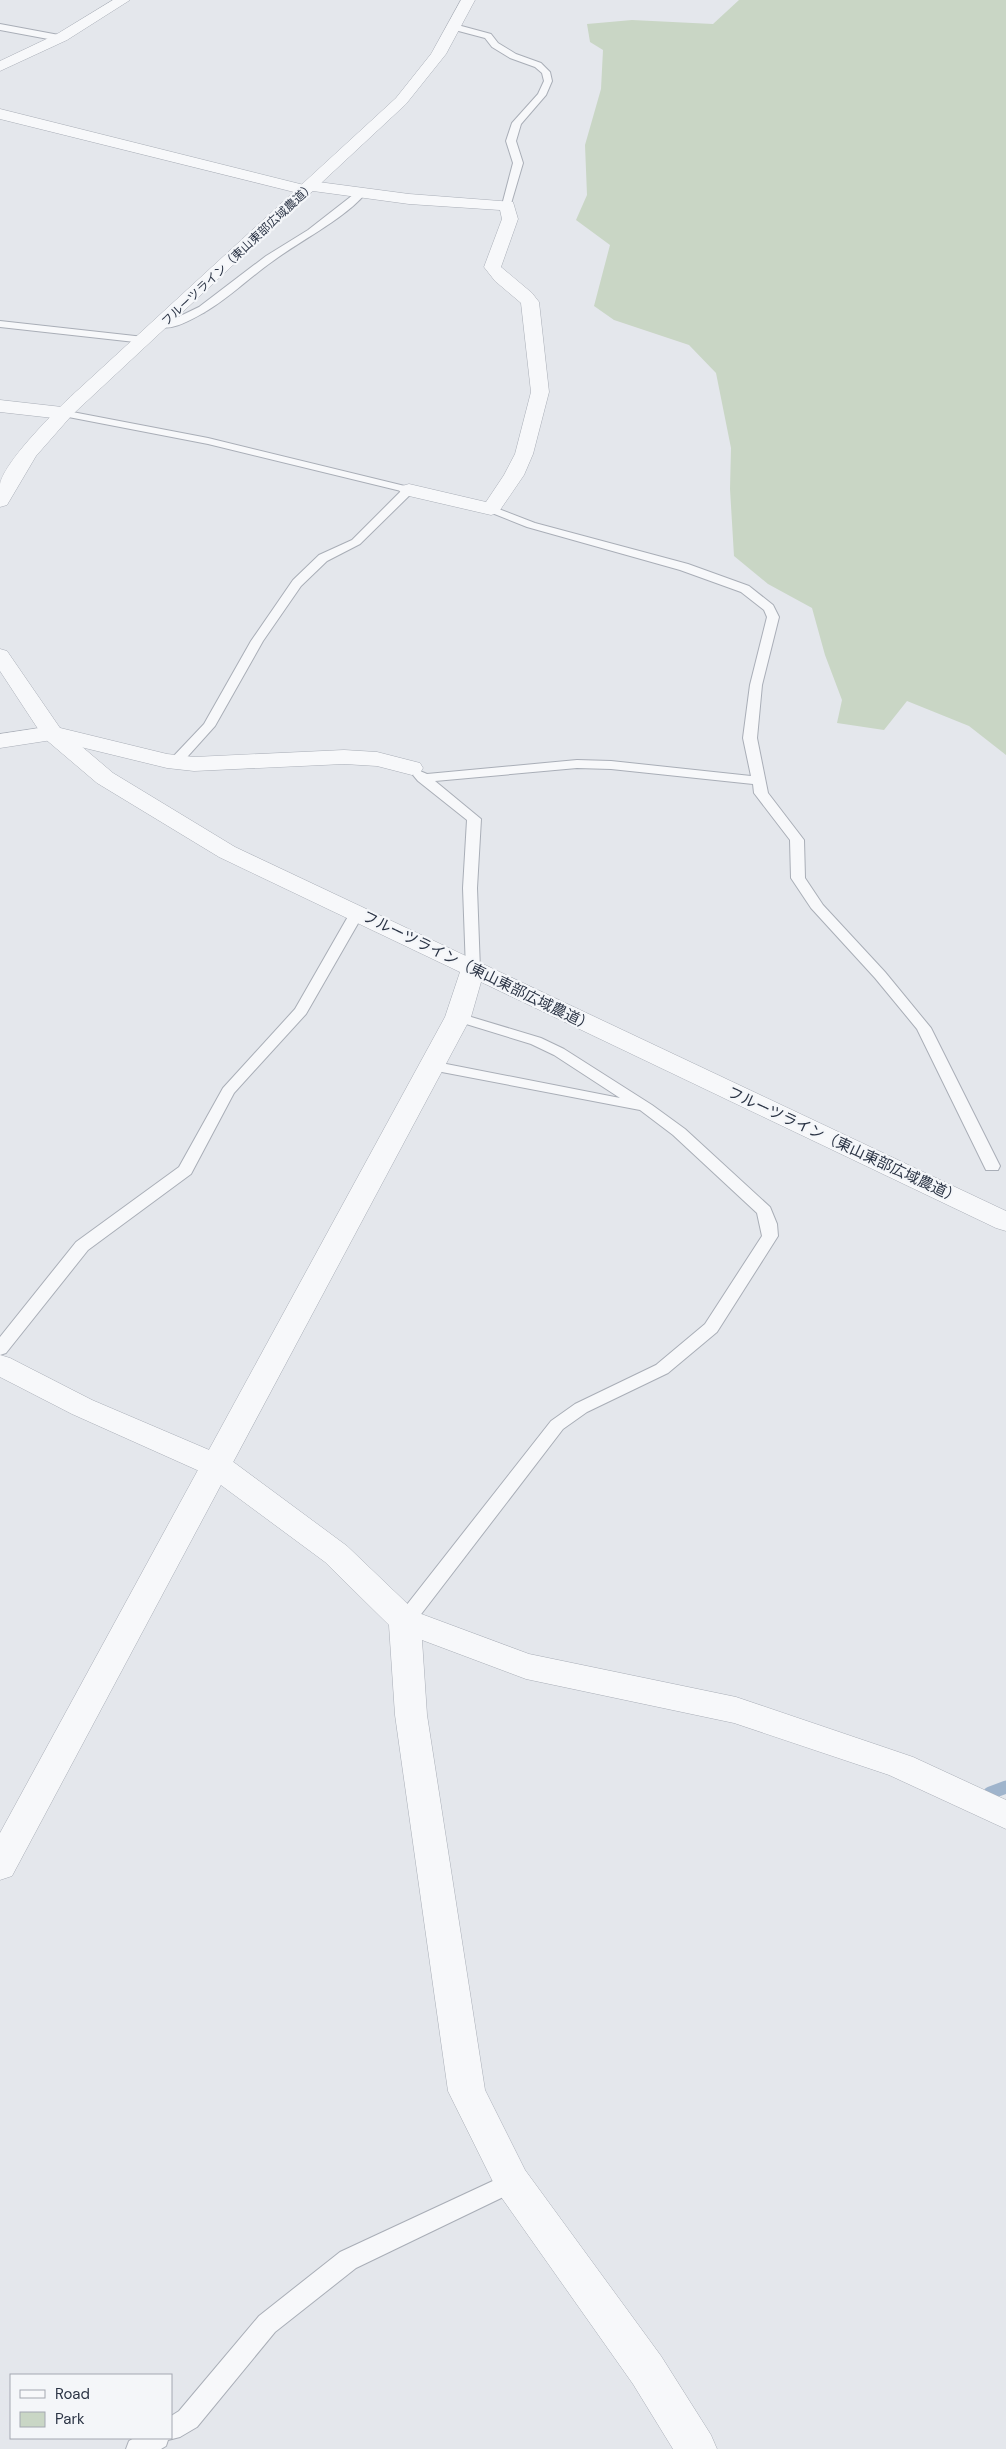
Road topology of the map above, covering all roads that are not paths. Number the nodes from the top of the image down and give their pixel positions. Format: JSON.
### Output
{"nodes":[{"id":1,"x":123,"y":0,"type":"edge"},
{"id":2,"x":468,"y":0,"type":"edge"},
{"id":3,"x":0,"y":26,"type":"edge"},
{"id":4,"x":454,"y":27,"type":"junction"},
{"id":5,"x":59,"y":38,"type":"junction"},
{"id":6,"x":0,"y":67,"type":"edge"},
{"id":7,"x":0,"y":114,"type":"edge"},
{"id":8,"x":308,"y":188,"type":"junction"},
{"id":9,"x":360,"y":194,"type":"junction"},
{"id":10,"x":507,"y":205,"type":"junction"},
{"id":11,"x":0,"y":324,"type":"edge"},
{"id":12,"x":161,"y":324,"type":"junction"},
{"id":13,"x":144,"y":340,"type":"junction"},
{"id":14,"x":0,"y":406,"type":"edge"},
{"id":15,"x":62,"y":413,"type":"junction"},
{"id":16,"x":409,"y":490,"type":"junction"},
{"id":17,"x":0,"y":501,"type":"edge"},
{"id":18,"x":491,"y":509,"type":"junction"},
{"id":19,"x":0,"y":655,"type":"edge"},
{"id":20,"x":52,"y":733,"type":"junction"},
{"id":21,"x":0,"y":740,"type":"edge"},
{"id":22,"x":175,"y":762,"type":"junction"},
{"id":23,"x":418,"y":773,"type":"junction"},
{"id":24,"x":759,"y":781,"type":"junction"},
{"id":25,"x":357,"y":914,"type":"junction"},
{"id":26,"x":473,"y":970,"type":"junction"},
{"id":27,"x":458,"y":1017,"type":"junction"},
{"id":28,"x":431,"y":1066,"type":"junction"},
{"id":29,"x":648,"y":1108,"type":"junction"},
{"id":30,"x":992,"y":1166,"type":"dead end"},
{"id":31,"x":1006,"y":1222,"type":"edge"},
{"id":32,"x":0,"y":1349,"type":"edge"},
{"id":33,"x":0,"y":1365,"type":"edge"},
{"id":34,"x":217,"y":1466,"type":"junction"},
{"id":35,"x":405,"y":1621,"type":"junction"},
{"id":36,"x":1006,"y":1815,"type":"edge"},
{"id":37,"x":0,"y":1866,"type":"edge"},
{"id":38,"x":512,"y":2182,"type":"junction"},
{"id":39,"x":172,"y":2428,"type":"edge"},
{"id":40,"x":155,"y":2439,"type":"edge"},
{"id":41,"x":138,"y":2449,"type":"edge"},
{"id":42,"x":696,"y":2449,"type":"edge"}],
"edges":[{"from":1,"to":5,"type":"street"},
{"from":2,"to":4,"type":"street","name":"フルーツライン（東山東部広域農道）"},
{"from":3,"to":5,"type":"lane"},
{"from":4,"to":8,"type":"street","name":"フルーツライン（東山東部広域農道）"},
{"from":4,"to":10,"type":"lane"},
{"from":5,"to":6,"type":"street"},
{"from":7,"to":8,"type":"street"},
{"from":8,"to":9,"type":"street"},
{"from":8,"to":12,"type":"street","name":"フルーツライン（東山東部広域農道）"},
{"from":9,"to":10,"type":"street"},
{"from":9,"to":12,"type":"lane"},
{"from":10,"to":18,"type":"street"},
{"from":11,"to":13,"type":"lane"},
{"from":12,"to":13,"type":"street","name":"フルーツライン（東山東部広域農道）"},
{"from":13,"to":15,"type":"street","name":"フルーツライン（東山東部広域農道）"},
{"from":14,"to":15,"type":"street"},
{"from":15,"to":16,"type":"lane"},
{"from":15,"to":17,"type":"street","name":"フルーツライン（東山東部広域農道）"},
{"from":16,"to":18,"type":"street"},
{"from":16,"to":22,"type":"lane"},
{"from":18,"to":24,"type":"lane"},
{"from":19,"to":20,"type":"street","name":"フルーツライン（東山東部広域農道）"},
{"from":20,"to":21,"type":"street"},
{"from":20,"to":22,"type":"street"},
{"from":20,"to":25,"type":"street","name":"フルーツライン（東山東部広域農道）"},
{"from":22,"to":23,"type":"street"},
{"from":23,"to":24,"type":"lane"},
{"from":23,"to":26,"type":"lane"},
{"from":24,"to":30,"type":"lane"},
{"from":25,"to":26,"type":"street","name":"フルーツライン（東山東部広域農道）"},
{"from":25,"to":32,"type":"lane"},
{"from":26,"to":27,"type":"street"},
{"from":26,"to":31,"type":"street","name":"フルーツライン（東山東部広域農道）"},
{"from":27,"to":28,"type":"street"},
{"from":27,"to":29,"type":"lane"},
{"from":28,"to":29,"type":"lane"},
{"from":28,"to":34,"type":"street"},
{"from":29,"to":35,"type":"lane"},
{"from":33,"to":34,"type":"street"},
{"from":34,"to":35,"type":"street"},
{"from":34,"to":37,"type":"street"},
{"from":35,"to":36,"type":"street"},
{"from":35,"to":38,"type":"street"},
{"from":38,"to":39,"type":"lane"},
{"from":38,"to":42,"type":"street"},
{"from":40,"to":41,"type":"lane"}]}
